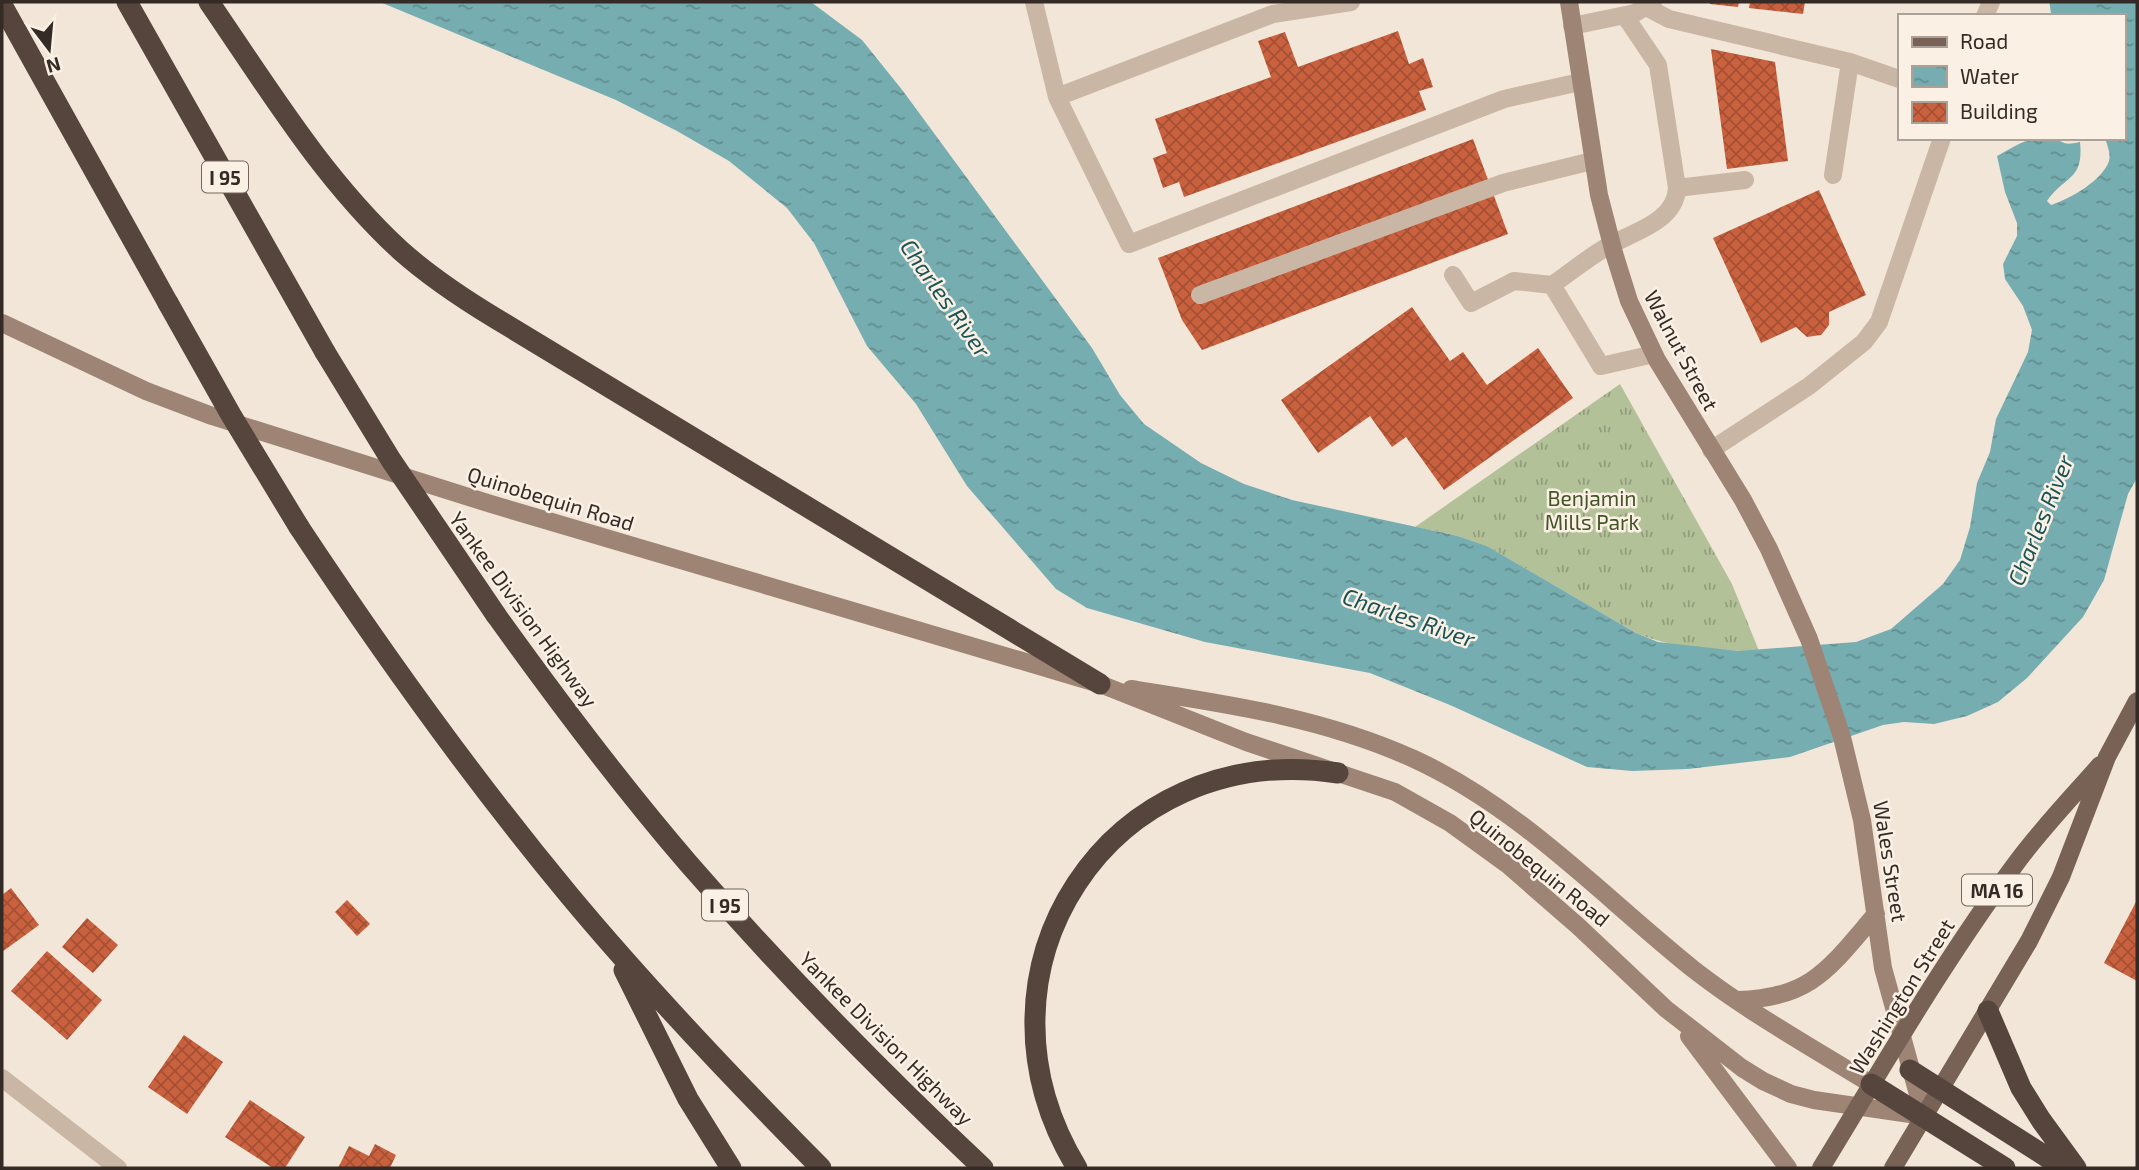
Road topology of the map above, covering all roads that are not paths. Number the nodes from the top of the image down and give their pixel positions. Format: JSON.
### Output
{"nodes":[{"id":1,"x":127,"y":2,"type":"edge"},
{"id":2,"x":209,"y":2,"type":"edge"},
{"id":3,"x":1034,"y":2,"type":"edge"},
{"id":4,"x":1351,"y":2,"type":"edge"},
{"id":5,"x":1569,"y":2,"type":"edge"},
{"id":6,"x":1650,"y":4,"type":"edge"},
{"id":7,"x":2,"y":5,"type":"edge"},
{"id":8,"x":1625,"y":16,"type":"junction"},
{"id":9,"x":1572,"y":26,"type":"junction"},
{"id":10,"x":1850,"y":62,"type":"junction"},
{"id":11,"x":1898,"y":79,"type":"edge"},
{"id":12,"x":1580,"y":82,"type":"junction"},
{"id":13,"x":1057,"y":97,"type":"junction"},
{"id":14,"x":1941,"y":140,"type":"edge"},
{"id":15,"x":1592,"y":161,"type":"junction"},
{"id":16,"x":1833,"y":175,"type":"dead end"},
{"id":17,"x":1745,"y":180,"type":"dead end"},
{"id":18,"x":1677,"y":188,"type":"junction"},
{"id":19,"x":1611,"y":244,"type":"junction"},
{"id":20,"x":1453,"y":275,"type":"dead end"},
{"id":21,"x":1552,"y":285,"type":"junction"},
{"id":22,"x":1200,"y":295,"type":"dead end"},
{"id":23,"x":2,"y":323,"type":"edge"},
{"id":24,"x":1654,"y":354,"type":"junction"},
{"id":25,"x":1711,"y":450,"type":"junction"},
{"id":26,"x":1100,"y":684,"type":"junction"},
{"id":27,"x":1828,"y":695,"type":"joint"},
{"id":28,"x":2137,"y":701,"type":"edge"},
{"id":29,"x":2107,"y":757,"type":"junction"},
{"id":30,"x":1338,"y":773,"type":"junction"},
{"id":31,"x":1876,"y":914,"type":"junction"},
{"id":32,"x":610,"y":943,"type":"junction"},
{"id":33,"x":1737,"y":1000,"type":"junction"},
{"id":34,"x":1666,"y":1009,"type":"junction"},
{"id":35,"x":1988,"y":1011,"type":"junction"},
{"id":36,"x":1901,"y":1035,"type":"junction"},
{"id":37,"x":1910,"y":1070,"type":"junction"},
{"id":38,"x":2,"y":1078,"type":"edge"},
{"id":39,"x":1871,"y":1084,"type":"junction"},
{"id":40,"x":1941,"y":1088,"type":"junction"},
{"id":41,"x":1858,"y":1108,"type":"junction"},
{"id":42,"x":1924,"y":1116,"type":"junction"},
{"id":43,"x":118,"y":1168,"type":"edge"},
{"id":44,"x":731,"y":1168,"type":"edge"},
{"id":45,"x":821,"y":1168,"type":"edge"},
{"id":46,"x":984,"y":1168,"type":"edge"},
{"id":47,"x":1077,"y":1168,"type":"edge"},
{"id":48,"x":1788,"y":1168,"type":"edge"},
{"id":49,"x":1821,"y":1168,"type":"edge"},
{"id":50,"x":1892,"y":1168,"type":"edge"},
{"id":51,"x":2005,"y":1168,"type":"edge"},
{"id":52,"x":2064,"y":1168,"type":"edge"},
{"id":53,"x":2076,"y":1168,"type":"edge"}],
"edges":[{"from":1,"to":46,"type":"highway","name":"Yankee Division Highway","number":"I 95","bridge":true},
{"from":2,"to":26,"type":"highway"},
{"from":3,"to":13,"type":"street"},
{"from":4,"to":13,"type":"street"},
{"from":5,"to":9,"type":"main road","name":"Walnut Street"},
{"from":6,"to":8,"type":"street"},
{"from":6,"to":10,"type":"street"},
{"from":7,"to":32,"type":"highway","bridge":true},
{"from":8,"to":9,"type":"street"},
{"from":8,"to":18,"type":"street"},
{"from":9,"to":12,"type":"main road","name":"Walnut Street"},
{"from":10,"to":11,"type":"street"},
{"from":10,"to":16,"type":"street"},
{"from":12,"to":13,"type":"street"},
{"from":12,"to":15,"type":"main road","name":"Walnut Street"},
{"from":14,"to":25,"type":"street"},
{"from":15,"to":19,"type":"main road","name":"Walnut Street"},
{"from":15,"to":22,"type":"street"},
{"from":17,"to":18,"type":"street"},
{"from":18,"to":19,"type":"street"},
{"from":19,"to":21,"type":"street"},
{"from":19,"to":24,"type":"main road","name":"Walnut Street"},
{"from":20,"to":21,"type":"street"},
{"from":21,"to":24,"type":"street"},
{"from":23,"to":26,"type":"main road","name":"Quinobequin Road"},
{"from":24,"to":25,"type":"main road","name":"Walnut Street"},
{"from":25,"to":27,"type":"main road","name":"Walnut Street"},
{"from":26,"to":30,"type":"main road","name":"Quinobequin Road"},
{"from":26,"to":33,"type":"main road","name":"Quinobequin Road"},
{"from":27,"to":31,"type":"main road","name":"Wales Street"},
{"from":28,"to":29,"type":"main road","name":"Washington Street","number":"MA 16"},
{"from":29,"to":35,"type":"main road","name":"Washington Street","number":"MA 16"},
{"from":29,"to":36,"type":"main road","name":"Washington Street","number":"MA 16"},
{"from":30,"to":34,"type":"main road","name":"Quinobequin Road"},
{"from":30,"to":47,"type":"highway"},
{"from":31,"to":33,"type":"main road"},
{"from":31,"to":36,"type":"main road","name":"Wales Street"},
{"from":32,"to":44,"type":"highway"},
{"from":32,"to":45,"type":"highway"},
{"from":33,"to":39,"type":"main road","name":"Quinobequin Road"},
{"from":34,"to":41,"type":"main road","name":"Quinobequin Road"},
{"from":34,"to":48,"type":"main road"},
{"from":35,"to":40,"type":"main road","name":"Washington Street","number":"MA 16"},
{"from":35,"to":53,"type":"highway"},
{"from":36,"to":37,"type":"main road","name":"Wales Street"},
{"from":36,"to":39,"type":"main road","name":"Washington Street","number":"MA 16"},
{"from":37,"to":40,"type":"highway"},
{"from":37,"to":42,"type":"main road","name":"Wales Street"},
{"from":38,"to":43,"type":"street"},
{"from":39,"to":41,"type":"main road","name":"Washington Street","number":"MA 16"},
{"from":39,"to":42,"type":"highway"},
{"from":40,"to":42,"type":"main road","name":"Washington Street","number":"MA 16"},
{"from":40,"to":52,"type":"highway"},
{"from":41,"to":42,"type":"main road","name":"Quinobequin Road"},
{"from":41,"to":49,"type":"main road","name":"Washington Street","number":"MA 16"},
{"from":42,"to":50,"type":"main road","name":"Washington Street","number":"MA 16"},
{"from":42,"to":51,"type":"highway"}]}
